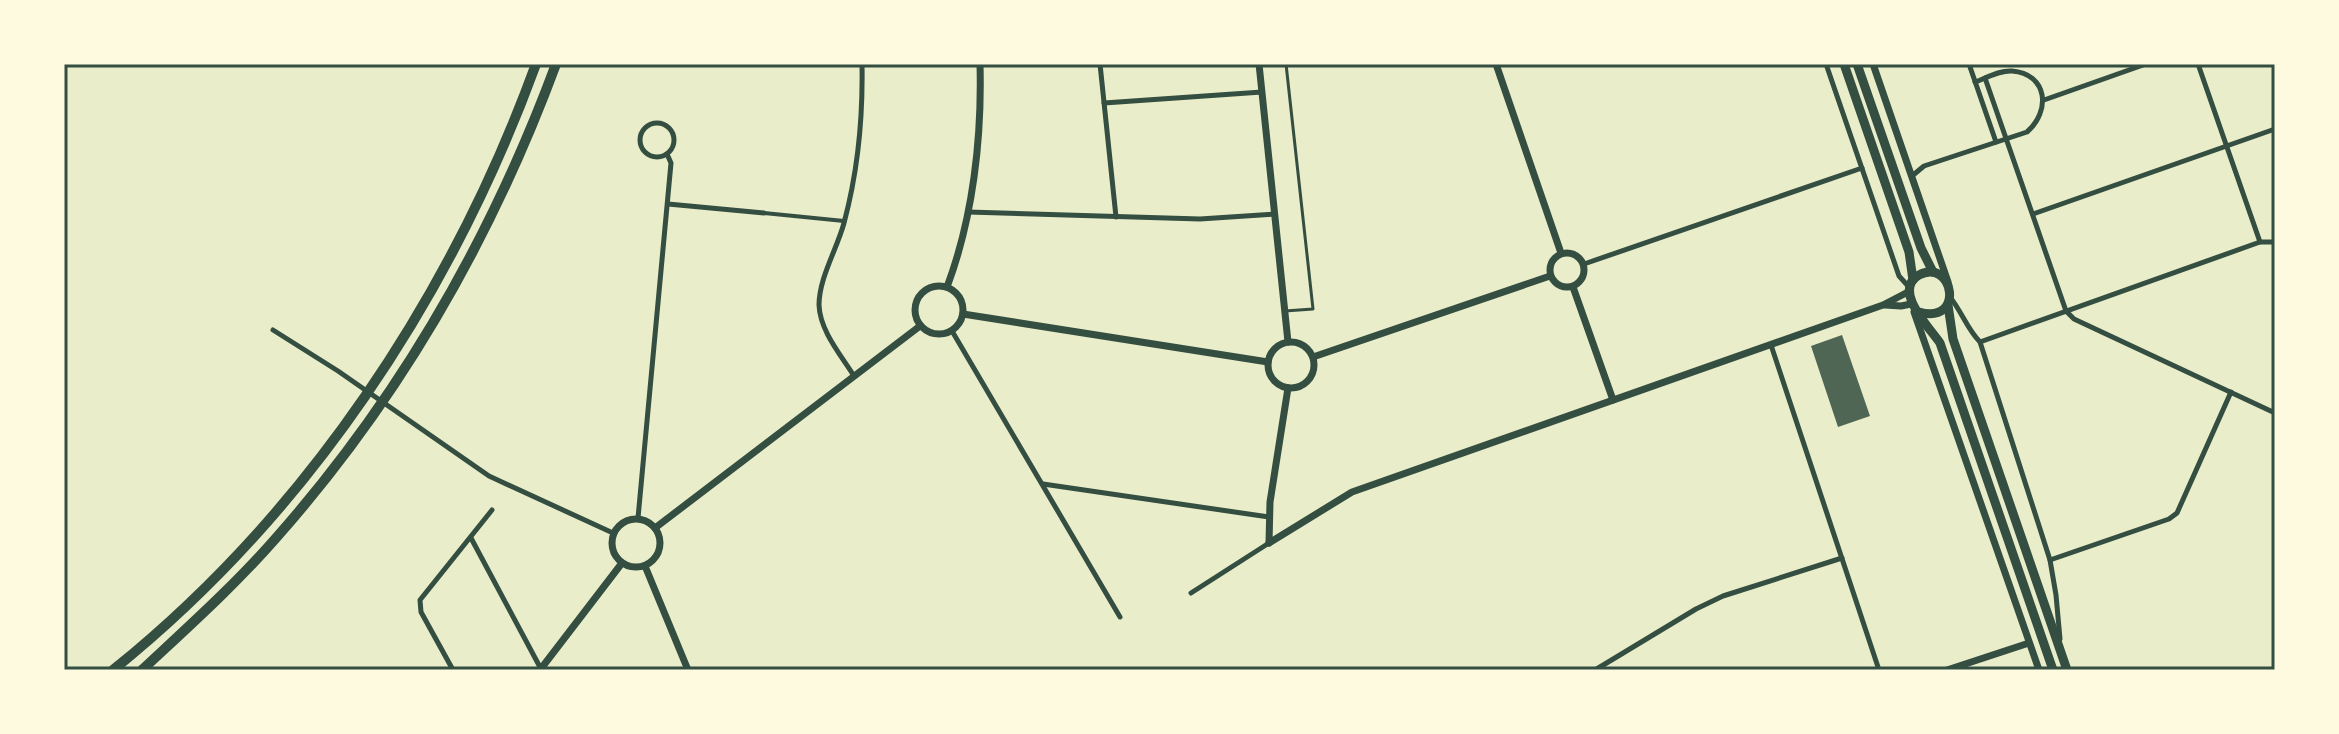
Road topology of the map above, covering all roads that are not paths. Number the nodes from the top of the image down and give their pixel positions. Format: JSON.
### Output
{"nodes":[{"id":1,"x":536,"y":64,"type":"edge"},
{"id":2,"x":556,"y":64,"type":"edge"},
{"id":3,"x":862,"y":64,"type":"edge"},
{"id":4,"x":980,"y":64,"type":"edge"},
{"id":5,"x":1100,"y":64,"type":"edge"},
{"id":6,"x":1259,"y":64,"type":"edge"},
{"id":7,"x":1286,"y":64,"type":"edge"},
{"id":8,"x":1496,"y":64,"type":"edge"},
{"id":9,"x":1826,"y":64,"type":"edge"},
{"id":10,"x":1844,"y":64,"type":"edge"},
{"id":11,"x":1857,"y":64,"type":"edge"},
{"id":12,"x":1873,"y":64,"type":"edge"},
{"id":13,"x":1969,"y":64,"type":"edge"},
{"id":14,"x":2146,"y":64,"type":"edge"},
{"id":15,"x":2198,"y":64,"type":"edge"},
{"id":16,"x":1985,"y":78,"type":"junction"},
{"id":17,"x":1975,"y":82,"type":"junction"},
{"id":18,"x":1262,"y":92,"type":"junction"},
{"id":19,"x":2044,"y":100,"type":"junction"},
{"id":20,"x":1104,"y":103,"type":"junction"},
{"id":21,"x":2275,"y":129,"type":"edge"},
{"id":22,"x":2006,"y":138,"type":"junction"},
{"id":23,"x":1996,"y":142,"type":"junction"},
{"id":24,"x":2227,"y":146,"type":"junction"},
{"id":25,"x":667,"y":154,"type":"junction"},
{"id":26,"x":1908,"y":164,"type":"junction"},
{"id":27,"x":1924,"y":166,"type":"junction"},
{"id":28,"x":1862,"y":168,"type":"junction"},
{"id":29,"x":1912,"y":176,"type":"junction"},
{"id":30,"x":668,"y":204,"type":"junction"},
{"id":31,"x":968,"y":212,"type":"junction"},
{"id":32,"x":764,"y":213,"type":"joint"},
{"id":33,"x":1275,"y":214,"type":"junction"},
{"id":34,"x":2033,"y":214,"type":"junction"},
{"id":35,"x":1116,"y":217,"type":"junction"},
{"id":36,"x":844,"y":221,"type":"junction"},
{"id":37,"x":2260,"y":242,"type":"junction"},
{"id":38,"x":2275,"y":242,"type":"edge"},
{"id":39,"x":1561,"y":253,"type":"junction"},
{"id":40,"x":1584,"y":264,"type":"junction"},
{"id":41,"x":1933,"y":272,"type":"junction"},
{"id":42,"x":1550,"y":276,"type":"junction"},
{"id":43,"x":1949,"y":284,"type":"junction"},
{"id":44,"x":1910,"y":286,"type":"junction"},
{"id":45,"x":947,"y":287,"type":"junction"},
{"id":46,"x":1573,"y":287,"type":"junction"},
{"id":47,"x":1949,"y":301,"type":"junction"},
{"id":48,"x":1883,"y":305,"type":"junction"},
{"id":49,"x":1914,"y":307,"type":"junction"},
{"id":50,"x":1285,"y":311,"type":"junction"},
{"id":51,"x":2066,"y":311,"type":"junction"},
{"id":52,"x":963,"y":314,"type":"junction"},
{"id":53,"x":920,"y":326,"type":"junction"},
{"id":54,"x":273,"y":330,"type":"dead end"},
{"id":55,"x":952,"y":331,"type":"junction"},
{"id":56,"x":1288,"y":342,"type":"junction"},
{"id":57,"x":1980,"y":342,"type":"junction"},
{"id":58,"x":1771,"y":345,"type":"junction"},
{"id":59,"x":1313,"y":357,"type":"junction"},
{"id":60,"x":1268,"y":362,"type":"junction"},
{"id":61,"x":854,"y":376,"type":"junction"},
{"id":62,"x":1288,"y":388,"type":"junction"},
{"id":63,"x":2231,"y":392,"type":"junction"},
{"id":64,"x":1613,"y":400,"type":"junction"},
{"id":65,"x":2275,"y":413,"type":"edge"},
{"id":66,"x":1042,"y":484,"type":"junction"},
{"id":67,"x":492,"y":510,"type":"dead end"},
{"id":68,"x":1269,"y":517,"type":"junction"},
{"id":69,"x":638,"y":518,"type":"junction"},
{"id":70,"x":655,"y":528,"type":"junction"},
{"id":71,"x":613,"y":533,"type":"junction"},
{"id":72,"x":471,"y":538,"type":"junction"},
{"id":73,"x":1269,"y":543,"type":"junction"},
{"id":74,"x":1842,"y":558,"type":"junction"},
{"id":75,"x":2050,"y":560,"type":"junction"},
{"id":76,"x":622,"y":563,"type":"junction"},
{"id":77,"x":645,"y":566,"type":"junction"},
{"id":78,"x":1191,"y":593,"type":"dead end"},
{"id":79,"x":1120,"y":617,"type":"dead end"},
{"id":80,"x":2029,"y":643,"type":"junction"},
{"id":81,"x":2061,"y":652,"type":"junction"},
{"id":82,"x":113,"y":670,"type":"edge"},
{"id":83,"x":142,"y":670,"type":"edge"},
{"id":84,"x":453,"y":670,"type":"edge"},
{"id":85,"x":540,"y":670,"type":"edge"},
{"id":86,"x":688,"y":670,"type":"edge"},
{"id":87,"x":1595,"y":670,"type":"edge"},
{"id":88,"x":1879,"y":670,"type":"edge"},
{"id":89,"x":1947,"y":670,"type":"edge"},
{"id":90,"x":2039,"y":670,"type":"edge"},
{"id":91,"x":2053,"y":670,"type":"edge"},
{"id":92,"x":2067,"y":670,"type":"edge"}],
"edges":[{"from":1,"to":82,"type":"highway"},
{"from":2,"to":83,"type":"highway"},
{"from":3,"to":36,"type":"street"},
{"from":4,"to":31,"type":"street"},
{"from":5,"to":20,"type":"street"},
{"from":6,"to":18,"type":"street"},
{"from":7,"to":50,"type":"lane"},
{"from":8,"to":39,"type":"street"},
{"from":9,"to":28,"type":"street"},
{"from":10,"to":44,"type":"highway"},
{"from":11,"to":41,"type":"highway"},
{"from":12,"to":26,"type":"street"},
{"from":13,"to":17,"type":"street"},
{"from":14,"to":19,"type":"street"},
{"from":15,"to":24,"type":"street"},
{"from":16,"to":17,"type":"street"},
{"from":16,"to":19,"type":"street"},
{"from":16,"to":22,"type":"street"},
{"from":17,"to":23,"type":"street"},
{"from":18,"to":20,"type":"street"},
{"from":18,"to":33,"type":"street"},
{"from":19,"to":22,"type":"street"},
{"from":20,"to":35,"type":"street"},
{"from":21,"to":24,"type":"street"},
{"from":22,"to":23,"type":"street"},
{"from":22,"to":34,"type":"street"},
{"from":23,"to":27,"type":"street"},
{"from":24,"to":34,"type":"street"},
{"from":24,"to":37,"type":"street"},
{"from":25,"to":25,"type":"street"},
{"from":25,"to":30,"type":"street"},
{"from":26,"to":27,"type":"street"},
{"from":26,"to":29,"type":"street"},
{"from":27,"to":29,"type":"street"},
{"from":28,"to":40,"type":"street"},
{"from":28,"to":44,"type":"street"},
{"from":29,"to":43,"type":"street"},
{"from":30,"to":32,"type":"street"},
{"from":30,"to":69,"type":"street"},
{"from":31,"to":35,"type":"street"},
{"from":31,"to":45,"type":"street"},
{"from":32,"to":36,"type":"street"},
{"from":33,"to":35,"type":"street"},
{"from":33,"to":50,"type":"street"},
{"from":34,"to":51,"type":"street"},
{"from":36,"to":61,"type":"street"},
{"from":37,"to":38,"type":"street"},
{"from":37,"to":51,"type":"street"},
{"from":39,"to":40,"type":"street"},
{"from":39,"to":42,"type":"street"},
{"from":40,"to":46,"type":"street"},
{"from":41,"to":43,"type":"highway"},
{"from":41,"to":44,"type":"highway"},
{"from":42,"to":46,"type":"street"},
{"from":42,"to":59,"type":"street"},
{"from":43,"to":47,"type":"highway"},
{"from":44,"to":48,"type":"street"},
{"from":44,"to":49,"type":"highway"},
{"from":45,"to":52,"type":"street"},
{"from":45,"to":53,"type":"street"},
{"from":46,"to":64,"type":"street"},
{"from":47,"to":49,"type":"highway"},
{"from":47,"to":57,"type":"street"},
{"from":47,"to":81,"type":"highway"},
{"from":48,"to":49,"type":"street"},
{"from":48,"to":58,"type":"street"},
{"from":49,"to":80,"type":"street"},
{"from":49,"to":91,"type":"highway"},
{"from":50,"to":56,"type":"street"},
{"from":51,"to":57,"type":"street"},
{"from":51,"to":63,"type":"street"},
{"from":52,"to":55,"type":"street"},
{"from":52,"to":60,"type":"street"},
{"from":53,"to":55,"type":"street"},
{"from":53,"to":61,"type":"street"},
{"from":54,"to":71,"type":"street"},
{"from":55,"to":66,"type":"street"},
{"from":56,"to":59,"type":"street"},
{"from":56,"to":60,"type":"street"},
{"from":57,"to":75,"type":"street"},
{"from":58,"to":64,"type":"street"},
{"from":58,"to":74,"type":"street"},
{"from":59,"to":62,"type":"street"},
{"from":60,"to":62,"type":"street"},
{"from":61,"to":70,"type":"street"},
{"from":62,"to":68,"type":"street"},
{"from":63,"to":65,"type":"street"},
{"from":63,"to":75,"type":"street"},
{"from":64,"to":73,"type":"street"},
{"from":66,"to":68,"type":"street"},
{"from":66,"to":79,"type":"street"},
{"from":67,"to":72,"type":"street"},
{"from":68,"to":73,"type":"street"},
{"from":69,"to":70,"type":"street"},
{"from":69,"to":71,"type":"street"},
{"from":70,"to":77,"type":"street"},
{"from":71,"to":76,"type":"street"},
{"from":72,"to":84,"type":"street"},
{"from":72,"to":85,"type":"street"},
{"from":73,"to":78,"type":"street"},
{"from":74,"to":87,"type":"street"},
{"from":74,"to":88,"type":"street"},
{"from":75,"to":81,"type":"street"},
{"from":76,"to":77,"type":"street"},
{"from":76,"to":85,"type":"street"},
{"from":77,"to":86,"type":"street"},
{"from":80,"to":89,"type":"street"},
{"from":80,"to":90,"type":"street"},
{"from":81,"to":92,"type":"highway"}]}
